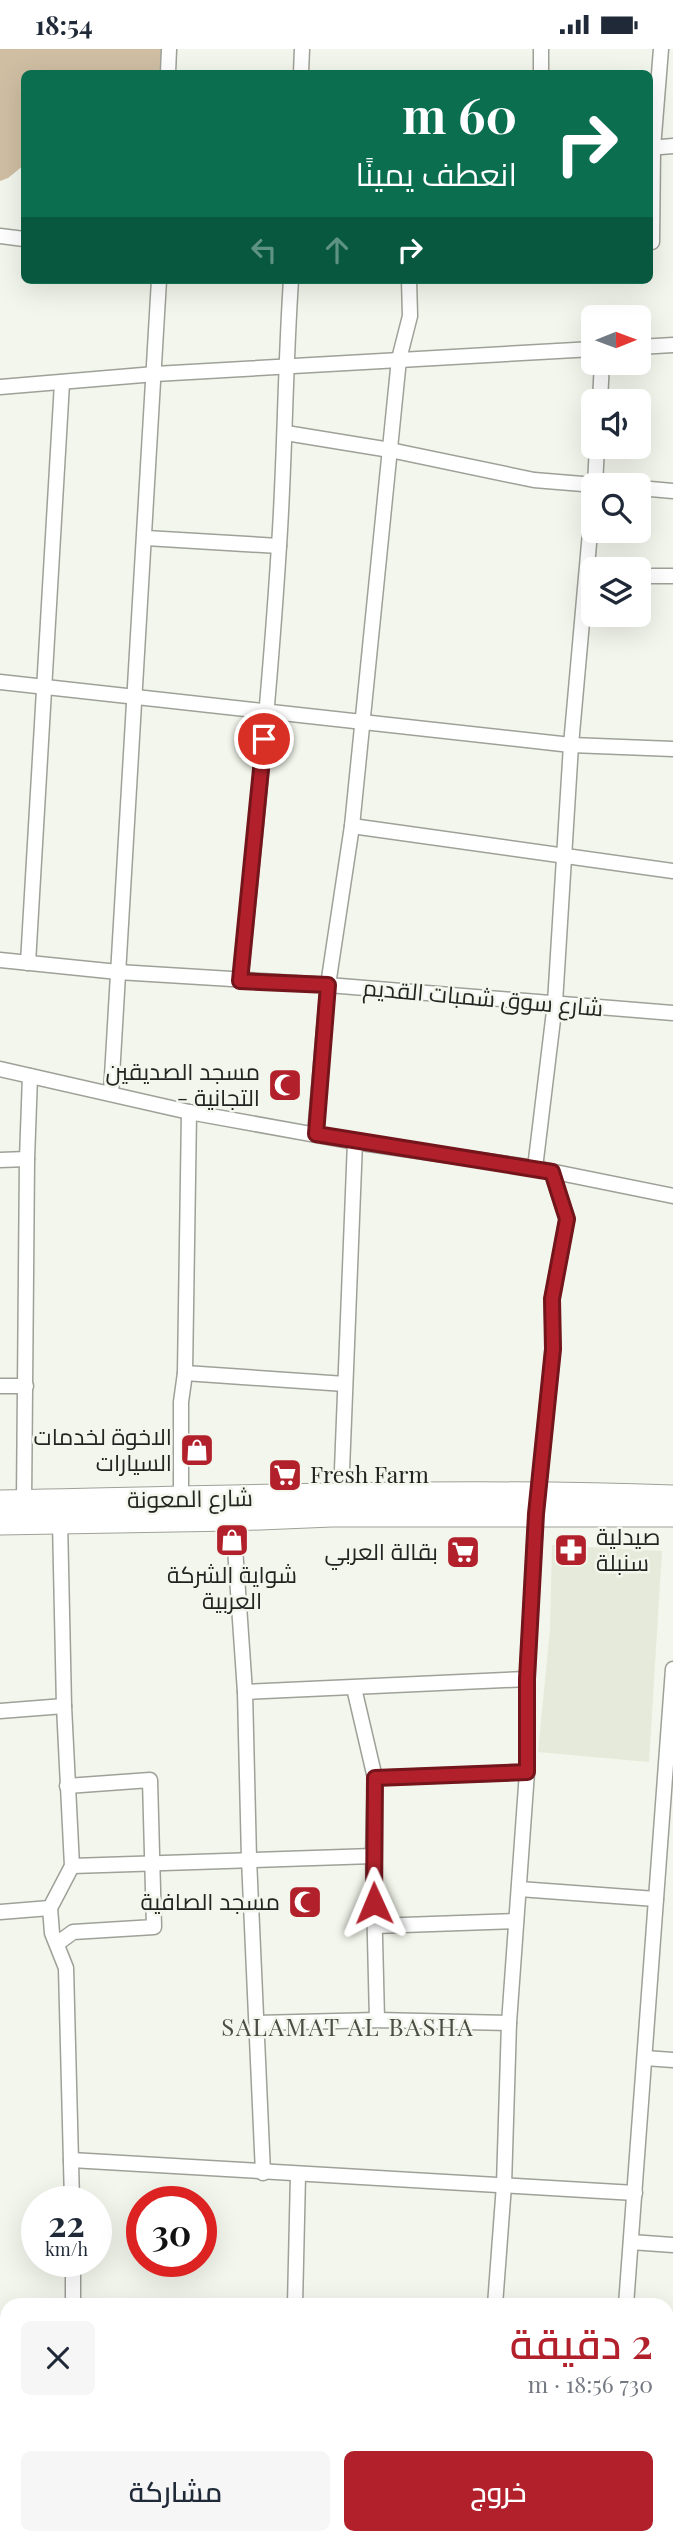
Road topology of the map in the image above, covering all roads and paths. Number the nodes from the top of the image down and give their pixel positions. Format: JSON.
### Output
{"nodes":[{"id":1,"x":169,"y":49,"type":"edge"},
{"id":2,"x":302,"y":49,"type":"edge"},
{"id":3,"x":541,"y":49,"type":"edge"},
{"id":4,"x":661,"y":49,"type":"edge"},
{"id":5,"x":168,"y":70,"type":"edge"},
{"id":6,"x":301,"y":70,"type":"edge"},
{"id":7,"x":541,"y":70,"type":"edge"},
{"id":8,"x":653,"y":128,"type":"edge"},
{"id":9,"x":673,"y":146,"type":"edge"},
{"id":10,"x":653,"y":148,"type":"edge"},
{"id":11,"x":0,"y":236,"type":"edge"},
{"id":12,"x":21,"y":239,"type":"edge"},
{"id":13,"x":159,"y":284,"type":"edge"},
{"id":14,"x":291,"y":284,"type":"edge"},
{"id":15,"x":409,"y":284,"type":"edge"},
{"id":16,"x":673,"y":345,"type":"edge"},
{"id":17,"x":651,"y":346,"type":"edge"},
{"id":18,"x":581,"y":350,"type":"edge"},
{"id":19,"x":399,"y":359,"type":"junction"},
{"id":20,"x":285,"y":366,"type":"junction"},
{"id":21,"x":155,"y":374,"type":"junction"},
{"id":22,"x":62,"y":383,"type":"junction"},
{"id":23,"x":0,"y":387,"type":"edge"},
{"id":24,"x":286,"y":433,"type":"junction"},
{"id":25,"x":390,"y":450,"type":"junction"},
{"id":26,"x":581,"y":484,"type":"edge"},
{"id":27,"x":651,"y":489,"type":"edge"},
{"id":28,"x":673,"y":491,"type":"edge"},
{"id":29,"x":146,"y":538,"type":"junction"},
{"id":30,"x":279,"y":546,"type":"junction"},
{"id":31,"x":651,"y":576,"type":"edge"},
{"id":32,"x":673,"y":576,"type":"edge"},
{"id":33,"x":584,"y":627,"type":"edge"},
{"id":34,"x":0,"y":682,"type":"edge"},
{"id":35,"x":43,"y":687,"type":"junction"},
{"id":36,"x":136,"y":695,"type":"junction"},
{"id":37,"x":267,"y":712,"type":"junction"},
{"id":38,"x":362,"y":723,"type":"junction"},
{"id":39,"x":571,"y":745,"type":"junction"},
{"id":40,"x":673,"y":749,"type":"edge"},
{"id":41,"x":352,"y":827,"type":"junction"},
{"id":42,"x":563,"y":855,"type":"junction"},
{"id":43,"x":673,"y":871,"type":"edge"},
{"id":44,"x":0,"y":960,"type":"edge"},
{"id":45,"x":28,"y":963,"type":"junction"},
{"id":46,"x":118,"y":972,"type":"junction"},
{"id":47,"x":240,"y":981,"type":"junction"},
{"id":48,"x":328,"y":985,"type":"junction"},
{"id":49,"x":555,"y":1003,"type":"junction"},
{"id":50,"x":673,"y":1013,"type":"edge"},
{"id":51,"x":0,"y":1069,"type":"edge"},
{"id":52,"x":30,"y":1076,"type":"junction"},
{"id":53,"x":111,"y":1093,"type":"junction"},
{"id":54,"x":189,"y":1112,"type":"junction"},
{"id":55,"x":316,"y":1134,"type":"junction"},
{"id":56,"x":355,"y":1142,"type":"junction"},
{"id":57,"x":27,"y":1159,"type":"junction"},
{"id":58,"x":0,"y":1160,"type":"edge"},
{"id":59,"x":535,"y":1168,"type":"junction"},
{"id":60,"x":552,"y":1172,"type":"junction"},
{"id":61,"x":673,"y":1196,"type":"edge"},
{"id":62,"x":185,"y":1373,"type":"junction"},
{"id":63,"x":345,"y":1384,"type":"junction"},
{"id":64,"x":0,"y":1386,"type":"edge"},
{"id":65,"x":26,"y":1386,"type":"junction"},
{"id":66,"x":341,"y":1495,"type":"junction"},
{"id":67,"x":673,"y":1497,"type":"edge"},
{"id":68,"x":181,"y":1500,"type":"junction"},
{"id":69,"x":24,"y":1501,"type":"junction"},
{"id":70,"x":0,"y":1502,"type":"edge"},
{"id":71,"x":537,"y":1504,"type":"junction"},
{"id":72,"x":673,"y":1515,"type":"edge"},
{"id":73,"x":233,"y":1519,"type":"junction"},
{"id":74,"x":60,"y":1521,"type":"junction"},
{"id":75,"x":0,"y":1523,"type":"edge"},
{"id":76,"x":673,"y":1669,"type":"edge"},
{"id":77,"x":527,"y":1679,"type":"junction"},
{"id":78,"x":354,"y":1688,"type":"junction"},
{"id":79,"x":246,"y":1692,"type":"junction"},
{"id":80,"x":64,"y":1706,"type":"junction"},
{"id":81,"x":0,"y":1711,"type":"edge"},
{"id":82,"x":527,"y":1772,"type":"junction"},
{"id":83,"x":375,"y":1778,"type":"junction"},
{"id":84,"x":67,"y":1786,"type":"junction"},
{"id":85,"x":373,"y":1856,"type":"junction"},
{"id":86,"x":249,"y":1859,"type":"junction"},
{"id":87,"x":152,"y":1863,"type":"junction"},
{"id":88,"x":72,"y":1866,"type":"junction"},
{"id":89,"x":519,"y":1889,"type":"junction"},
{"id":90,"x":656,"y":1899,"type":"junction"},
{"id":91,"x":50,"y":1908,"type":"junction"},
{"id":92,"x":0,"y":1912,"type":"edge"},
{"id":93,"x":516,"y":1921,"type":"junction"},
{"id":94,"x":375,"y":1926,"type":"junction"},
{"id":95,"x":58,"y":1943,"type":"junction"},
{"id":96,"x":377,"y":2019,"type":"junction"},
{"id":97,"x":257,"y":2023,"type":"junction"},
{"id":98,"x":509,"y":2023,"type":"junction"},
{"id":99,"x":645,"y":2058,"type":"junction"},
{"id":100,"x":673,"y":2060,"type":"edge"},
{"id":101,"x":71,"y":2160,"type":"junction"},
{"id":102,"x":263,"y":2173,"type":"junction"},
{"id":103,"x":298,"y":2175,"type":"junction"},
{"id":104,"x":504,"y":2185,"type":"junction"},
{"id":105,"x":72,"y":2186,"type":"edge"},
{"id":106,"x":635,"y":2193,"type":"junction"},
{"id":107,"x":631,"y":2242,"type":"junction"},
{"id":108,"x":673,"y":2245,"type":"edge"},
{"id":109,"x":73,"y":2277,"type":"edge"},
{"id":110,"x":74,"y":2298,"type":"edge"},
{"id":111,"x":295,"y":2298,"type":"edge"},
{"id":112,"x":496,"y":2298,"type":"edge"},
{"id":113,"x":627,"y":2298,"type":"edge"}],
"edges":[{"from":1,"to":5,"type":"street"},
{"from":2,"to":6,"type":"street"},
{"from":3,"to":7,"type":"street"},
{"from":4,"to":8,"type":"street"},
{"from":9,"to":10,"type":"street"},
{"from":11,"to":12,"type":"street"},
{"from":13,"to":21,"type":"street"},
{"from":14,"to":20,"type":"street"},
{"from":15,"to":19,"type":"street"},
{"from":16,"to":17,"type":"street"},
{"from":18,"to":19,"type":"street"},
{"from":19,"to":20,"type":"street"},
{"from":19,"to":25,"type":"street"},
{"from":20,"to":21,"type":"street"},
{"from":20,"to":24,"type":"street"},
{"from":21,"to":22,"type":"street"},
{"from":21,"to":29,"type":"street"},
{"from":22,"to":23,"type":"street"},
{"from":22,"to":35,"type":"street"},
{"from":24,"to":25,"type":"street"},
{"from":24,"to":30,"type":"street"},
{"from":25,"to":26,"type":"street"},
{"from":25,"to":38,"type":"street"},
{"from":27,"to":28,"type":"street"},
{"from":29,"to":30,"type":"street"},
{"from":29,"to":36,"type":"street"},
{"from":30,"to":37,"type":"street"},
{"from":31,"to":32,"type":"street"},
{"from":33,"to":39,"type":"street"},
{"from":34,"to":35,"type":"street"},
{"from":35,"to":36,"type":"street"},
{"from":35,"to":45,"type":"street"},
{"from":36,"to":37,"type":"street"},
{"from":36,"to":46,"type":"street"},
{"from":37,"to":38,"type":"street"},
{"from":37,"to":47,"type":"street"},
{"from":38,"to":39,"type":"street"},
{"from":38,"to":41,"type":"street"},
{"from":39,"to":40,"type":"street"},
{"from":39,"to":42,"type":"street"},
{"from":41,"to":42,"type":"street"},
{"from":41,"to":48,"type":"street"},
{"from":42,"to":43,"type":"street"},
{"from":42,"to":49,"type":"street"},
{"from":44,"to":45,"type":"street","name":"شارع سوق شمبات القديم"},
{"from":45,"to":46,"type":"street","name":"شارع سوق شمبات القديم"},
{"from":46,"to":47,"type":"street","name":"شارع سوق شمبات القديم"},
{"from":46,"to":53,"type":"street"},
{"from":47,"to":48,"type":"street","name":"شارع سوق شمبات القديم"},
{"from":48,"to":49,"type":"street","name":"شارع سوق شمبات القديم"},
{"from":48,"to":55,"type":"street"},
{"from":49,"to":50,"type":"street","name":"شارع سوق شمبات القديم"},
{"from":49,"to":59,"type":"street"},
{"from":51,"to":52,"type":"street"},
{"from":52,"to":53,"type":"street"},
{"from":52,"to":57,"type":"street"},
{"from":53,"to":54,"type":"street"},
{"from":54,"to":55,"type":"street"},
{"from":54,"to":62,"type":"street"},
{"from":55,"to":56,"type":"street"},
{"from":56,"to":59,"type":"street"},
{"from":56,"to":63,"type":"street"},
{"from":57,"to":58,"type":"street"},
{"from":57,"to":65,"type":"street"},
{"from":59,"to":60,"type":"street"},
{"from":60,"to":61,"type":"street"},
{"from":60,"to":71,"type":"street"},
{"from":62,"to":63,"type":"street"},
{"from":62,"to":68,"type":"street"},
{"from":63,"to":66,"type":"street"},
{"from":64,"to":65,"type":"street"},
{"from":65,"to":69,"type":"street"},
{"from":66,"to":68,"type":"highway","name":"شارع المعونة"},
{"from":66,"to":71,"type":"highway","name":"شارع المعونة"},
{"from":67,"to":71,"type":"highway","name":"شارع المعونة"},
{"from":68,"to":69,"type":"highway","name":"شارع المعونة"},
{"from":69,"to":70,"type":"highway","name":"شارع المعونة"},
{"from":71,"to":72,"type":"highway","name":"شارع المعونة"},
{"from":71,"to":73,"type":"highway","name":"شارع المعونة"},
{"from":71,"to":77,"type":"street"},
{"from":73,"to":74,"type":"highway","name":"شارع المعونة"},
{"from":73,"to":79,"type":"street"},
{"from":74,"to":75,"type":"highway","name":"شارع المعونة"},
{"from":74,"to":80,"type":"street"},
{"from":76,"to":90,"type":"street"},
{"from":77,"to":78,"type":"street"},
{"from":77,"to":82,"type":"street"},
{"from":78,"to":79,"type":"street"},
{"from":78,"to":83,"type":"street"},
{"from":79,"to":86,"type":"street"},
{"from":80,"to":81,"type":"street"},
{"from":80,"to":84,"type":"street"},
{"from":82,"to":83,"type":"street"},
{"from":82,"to":89,"type":"street"},
{"from":83,"to":85,"type":"street"},
{"from":84,"to":87,"type":"street"},
{"from":84,"to":88,"type":"street"},
{"from":85,"to":86,"type":"street"},
{"from":85,"to":94,"type":"street"},
{"from":86,"to":87,"type":"street"},
{"from":86,"to":97,"type":"street"},
{"from":87,"to":88,"type":"street"},
{"from":87,"to":95,"type":"street"},
{"from":88,"to":91,"type":"street"},
{"from":89,"to":90,"type":"street"},
{"from":89,"to":93,"type":"street"},
{"from":90,"to":99,"type":"street"},
{"from":91,"to":92,"type":"street"},
{"from":91,"to":95,"type":"street"},
{"from":93,"to":94,"type":"street"},
{"from":93,"to":98,"type":"street"},
{"from":94,"to":96,"type":"street"},
{"from":95,"to":101,"type":"street"},
{"from":96,"to":97,"type":"street"},
{"from":96,"to":98,"type":"street"},
{"from":97,"to":102,"type":"street"},
{"from":98,"to":104,"type":"street"},
{"from":99,"to":100,"type":"street"},
{"from":99,"to":106,"type":"street"},
{"from":101,"to":102,"type":"street"},
{"from":101,"to":105,"type":"street"},
{"from":102,"to":103,"type":"street"},
{"from":103,"to":104,"type":"street"},
{"from":103,"to":111,"type":"street"},
{"from":104,"to":106,"type":"street"},
{"from":104,"to":112,"type":"street"},
{"from":106,"to":107,"type":"street"},
{"from":107,"to":108,"type":"street"},
{"from":107,"to":113,"type":"street"},
{"from":109,"to":110,"type":"street"}]}
